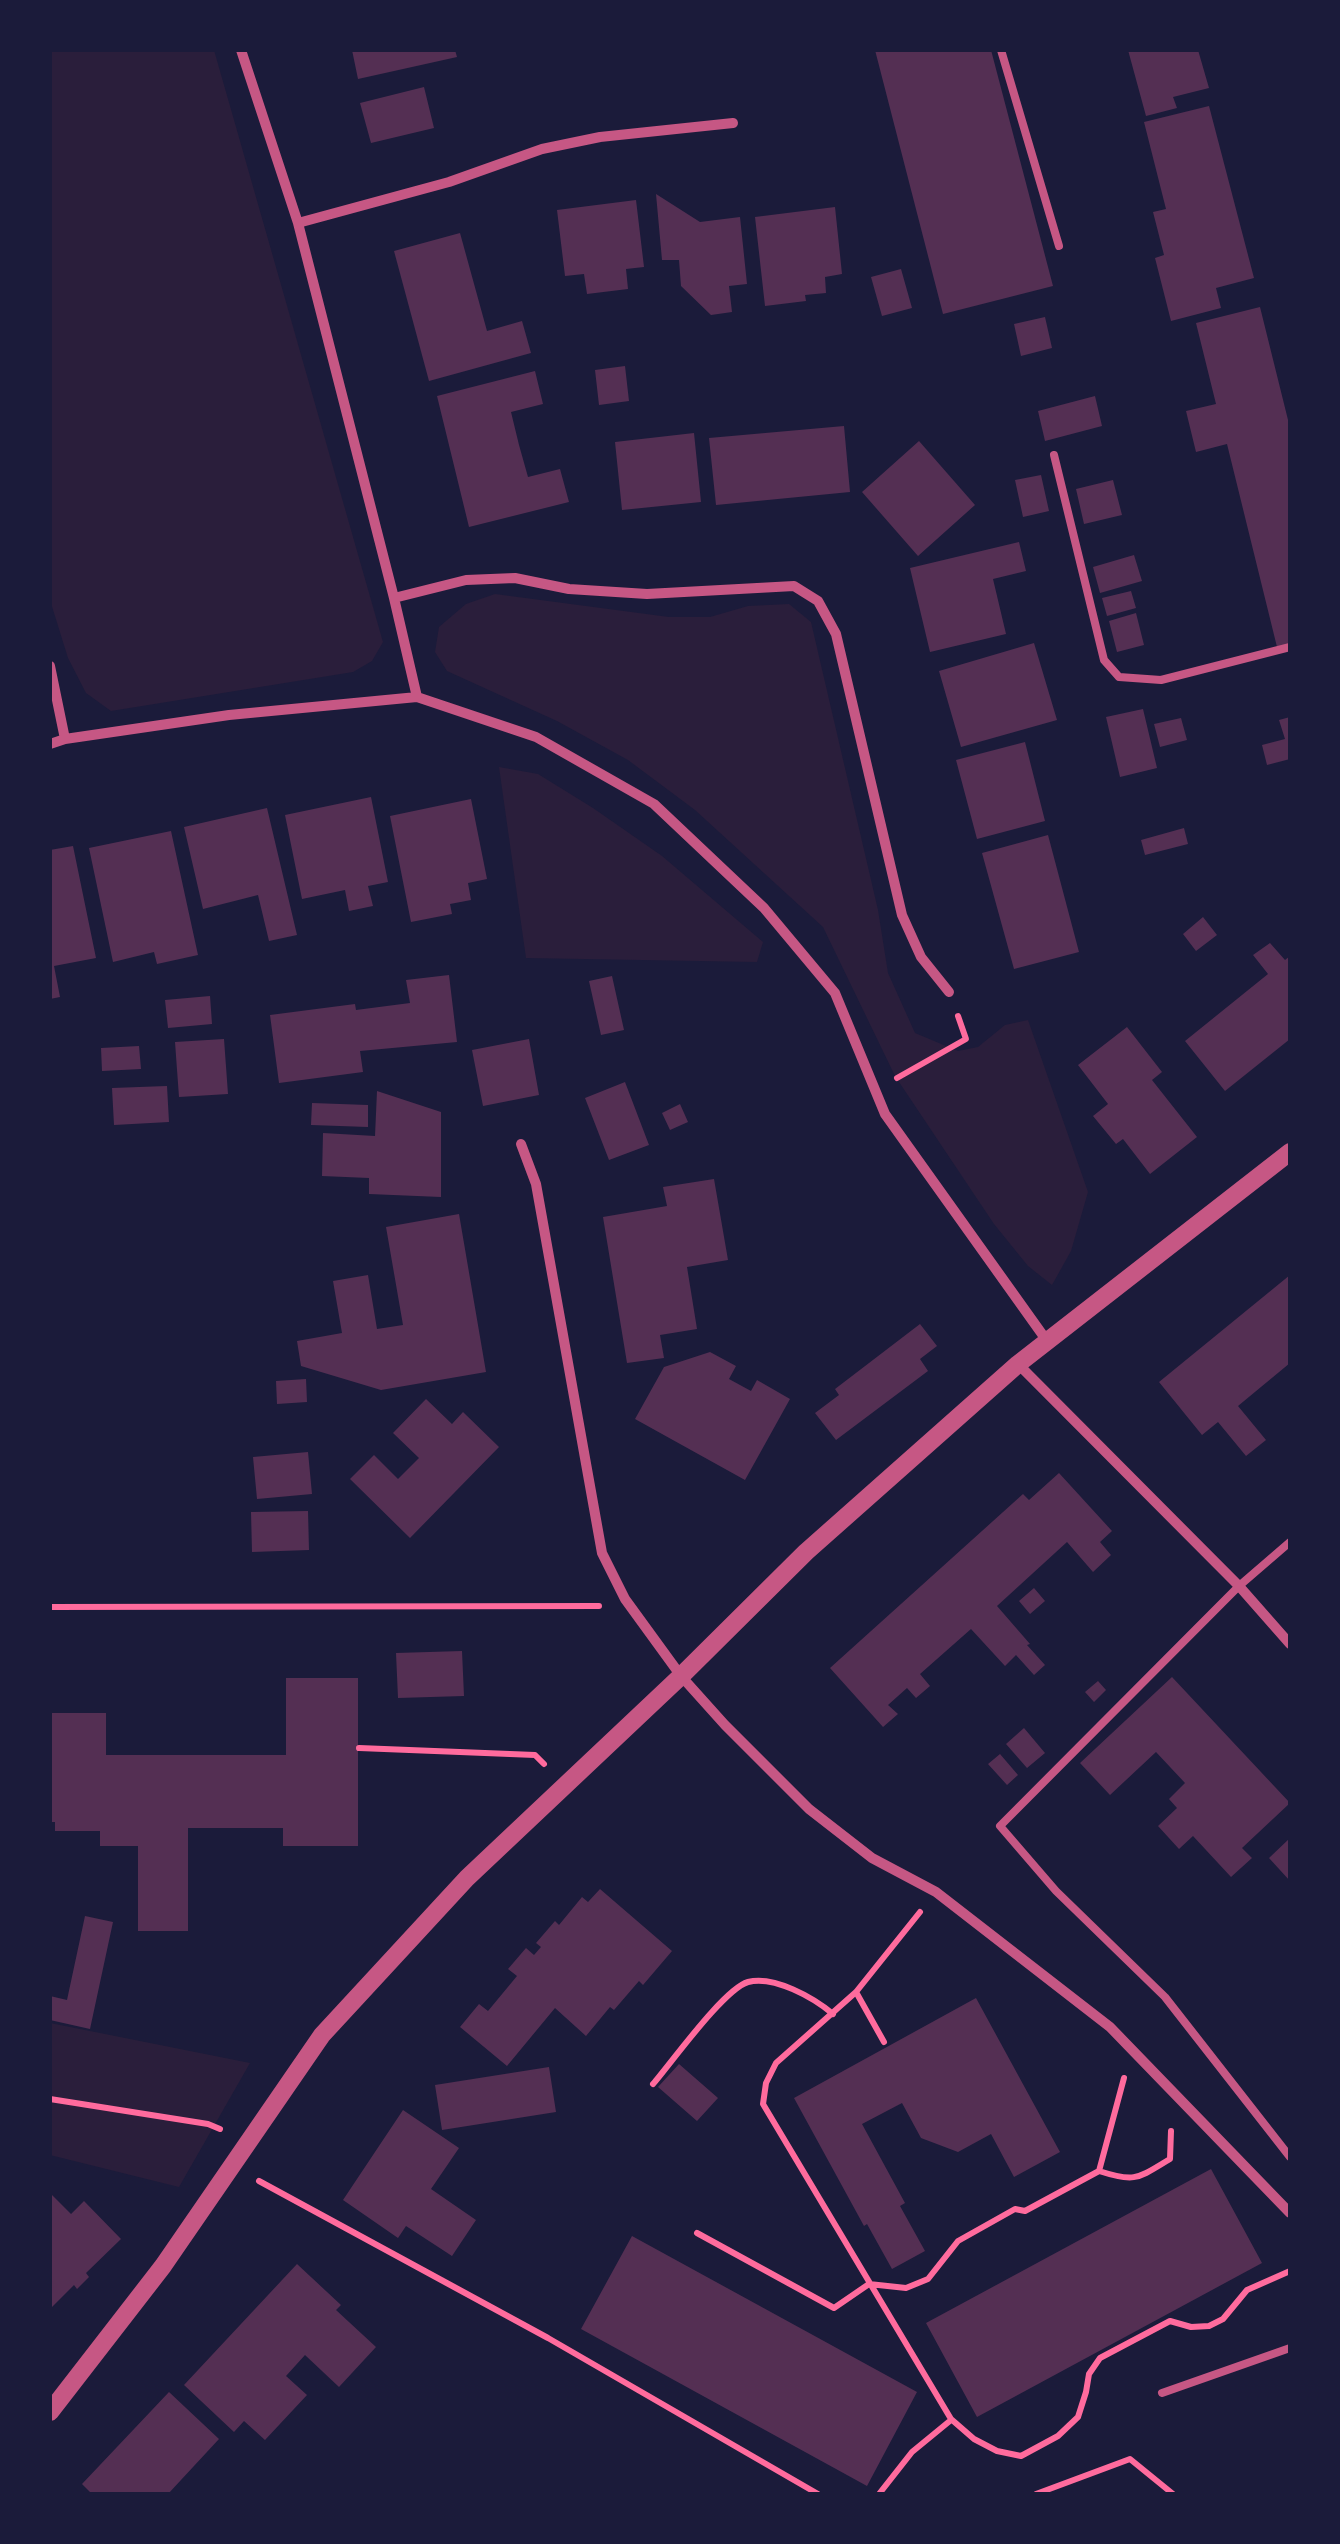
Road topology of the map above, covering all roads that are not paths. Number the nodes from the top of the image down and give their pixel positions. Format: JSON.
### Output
{"nodes":[{"id":1,"x":240,"y":50,"type":"edge"},
{"id":2,"x":1000,"y":50,"type":"edge"},
{"id":3,"x":733,"y":123,"type":"dead end"},
{"id":4,"x":298,"y":223,"type":"junction"},
{"id":5,"x":1059,"y":246,"type":"dead end"},
{"id":6,"x":1054,"y":454,"type":"dead end"},
{"id":7,"x":394,"y":598,"type":"junction"},
{"id":8,"x":1290,"y":647,"type":"edge"},
{"id":9,"x":50,"y":666,"type":"edge"},
{"id":10,"x":418,"y":698,"type":"junction"},
{"id":11,"x":66,"y":738,"type":"junction"},
{"id":12,"x":50,"y":744,"type":"edge"},
{"id":13,"x":948,"y":992,"type":"road end"},
{"id":14,"x":521,"y":1144,"type":"dead end"},
{"id":15,"x":1290,"y":1152,"type":"edge"},
{"id":16,"x":1047,"y":1341,"type":"junction"},
{"id":17,"x":1018,"y":1364,"type":"junction"},
{"id":18,"x":1290,"y":1542,"type":"edge"},
{"id":19,"x":1239,"y":1586,"type":"junction"},
{"id":20,"x":1290,"y":1644,"type":"edge"},
{"id":21,"x":680,"y":1676,"type":"junction"},
{"id":22,"x":1290,"y":2158,"type":"edge"},
{"id":23,"x":1290,"y":2213,"type":"edge"},
{"id":24,"x":1290,"y":2348,"type":"edge"},
{"id":25,"x":1162,"y":2393,"type":"dead end"},
{"id":26,"x":50,"y":2412,"type":"edge"}],
"edges":[{"from":1,"to":4,"type":"street"},
{"from":2,"to":5,"type":"lane"},
{"from":3,"to":4,"type":"street"},
{"from":4,"to":7,"type":"street"},
{"from":6,"to":8,"type":"lane"},
{"from":7,"to":10,"type":"street"},
{"from":7,"to":13,"type":"street"},
{"from":9,"to":11,"type":"street"},
{"from":10,"to":11,"type":"street"},
{"from":10,"to":16,"type":"street"},
{"from":11,"to":12,"type":"street"},
{"from":14,"to":21,"type":"street"},
{"from":15,"to":16,"type":"street"},
{"from":16,"to":17,"type":"street"},
{"from":17,"to":19,"type":"street"},
{"from":17,"to":21,"type":"street"},
{"from":18,"to":19,"type":"lane"},
{"from":19,"to":20,"type":"street"},
{"from":19,"to":22,"type":"lane"},
{"from":21,"to":23,"type":"street"},
{"from":21,"to":26,"type":"street"},
{"from":24,"to":25,"type":"lane"}]}
